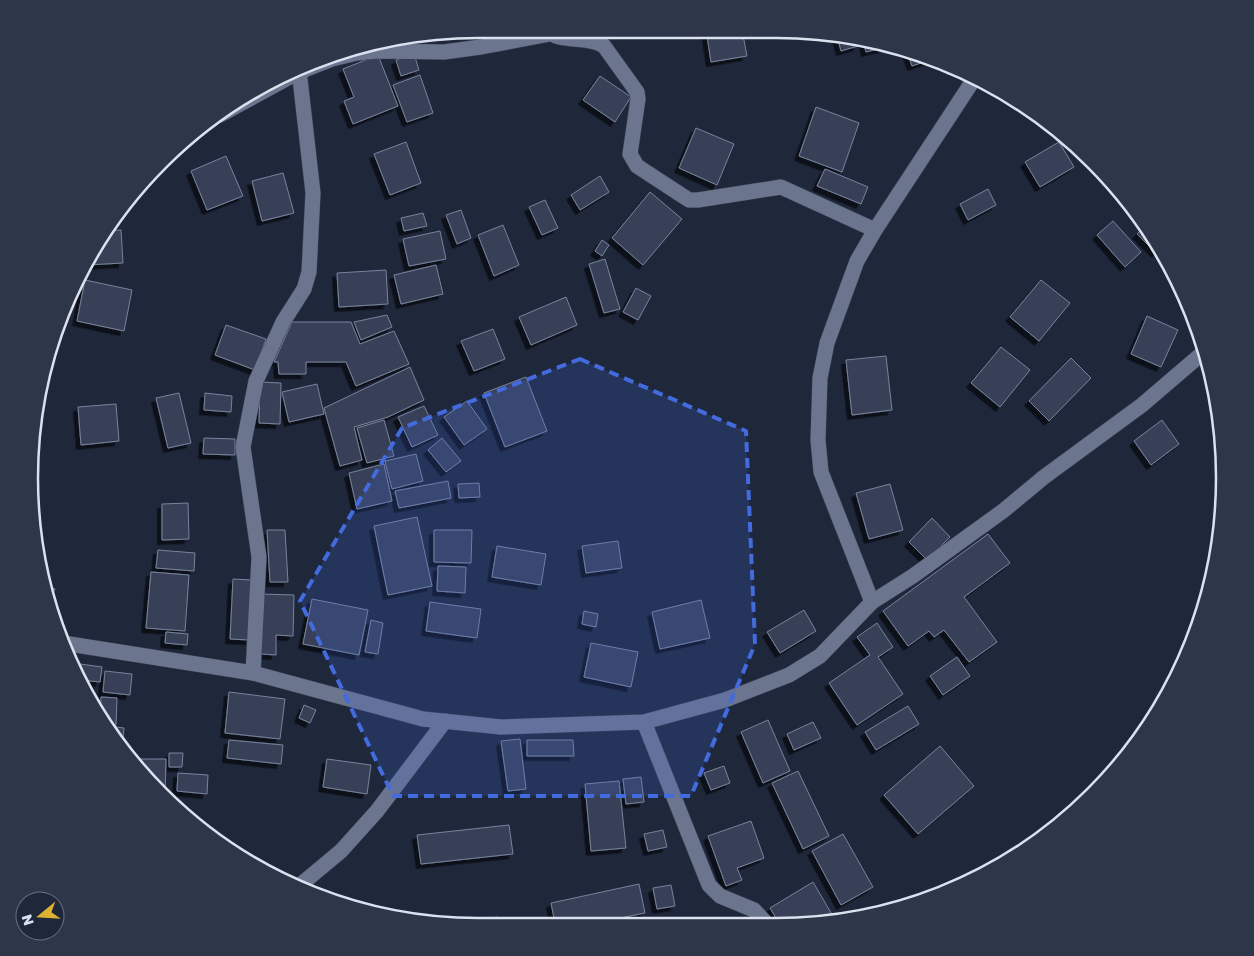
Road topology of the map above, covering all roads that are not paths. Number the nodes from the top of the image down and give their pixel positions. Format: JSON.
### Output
{"nodes":[{"id":1,"x":519,"y":38,"type":"edge"},
{"id":2,"x":566,"y":38,"type":"edge"},
{"id":3,"x":368,"y":52,"type":"edge"},
{"id":4,"x":300,"y":75,"type":"edge"},
{"id":5,"x":972,"y":83,"type":"edge"},
{"id":6,"x":875,"y":230,"type":"junction"},
{"id":7,"x":1199,"y":356,"type":"edge"},
{"id":8,"x":872,"y":602,"type":"junction"},
{"id":9,"x":70,"y":645,"type":"edge"},
{"id":10,"x":253,"y":673,"type":"junction"},
{"id":11,"x":445,"y":722,"type":"junction"},
{"id":12,"x":644,"y":722,"type":"junction"},
{"id":13,"x":303,"y":882,"type":"edge"},
{"id":14,"x":761,"y":918,"type":"edge"}],
"edges":[{"from":1,"to":3,"type":"street"},
{"from":2,"to":6,"type":"street"},
{"from":4,"to":10,"type":"street"},
{"from":5,"to":6,"type":"street"},
{"from":6,"to":8,"type":"street"},
{"from":7,"to":8,"type":"street"},
{"from":8,"to":12,"type":"street"},
{"from":9,"to":10,"type":"street"},
{"from":10,"to":11,"type":"street"},
{"from":11,"to":12,"type":"street"},
{"from":11,"to":13,"type":"street"},
{"from":12,"to":14,"type":"street"}]}
